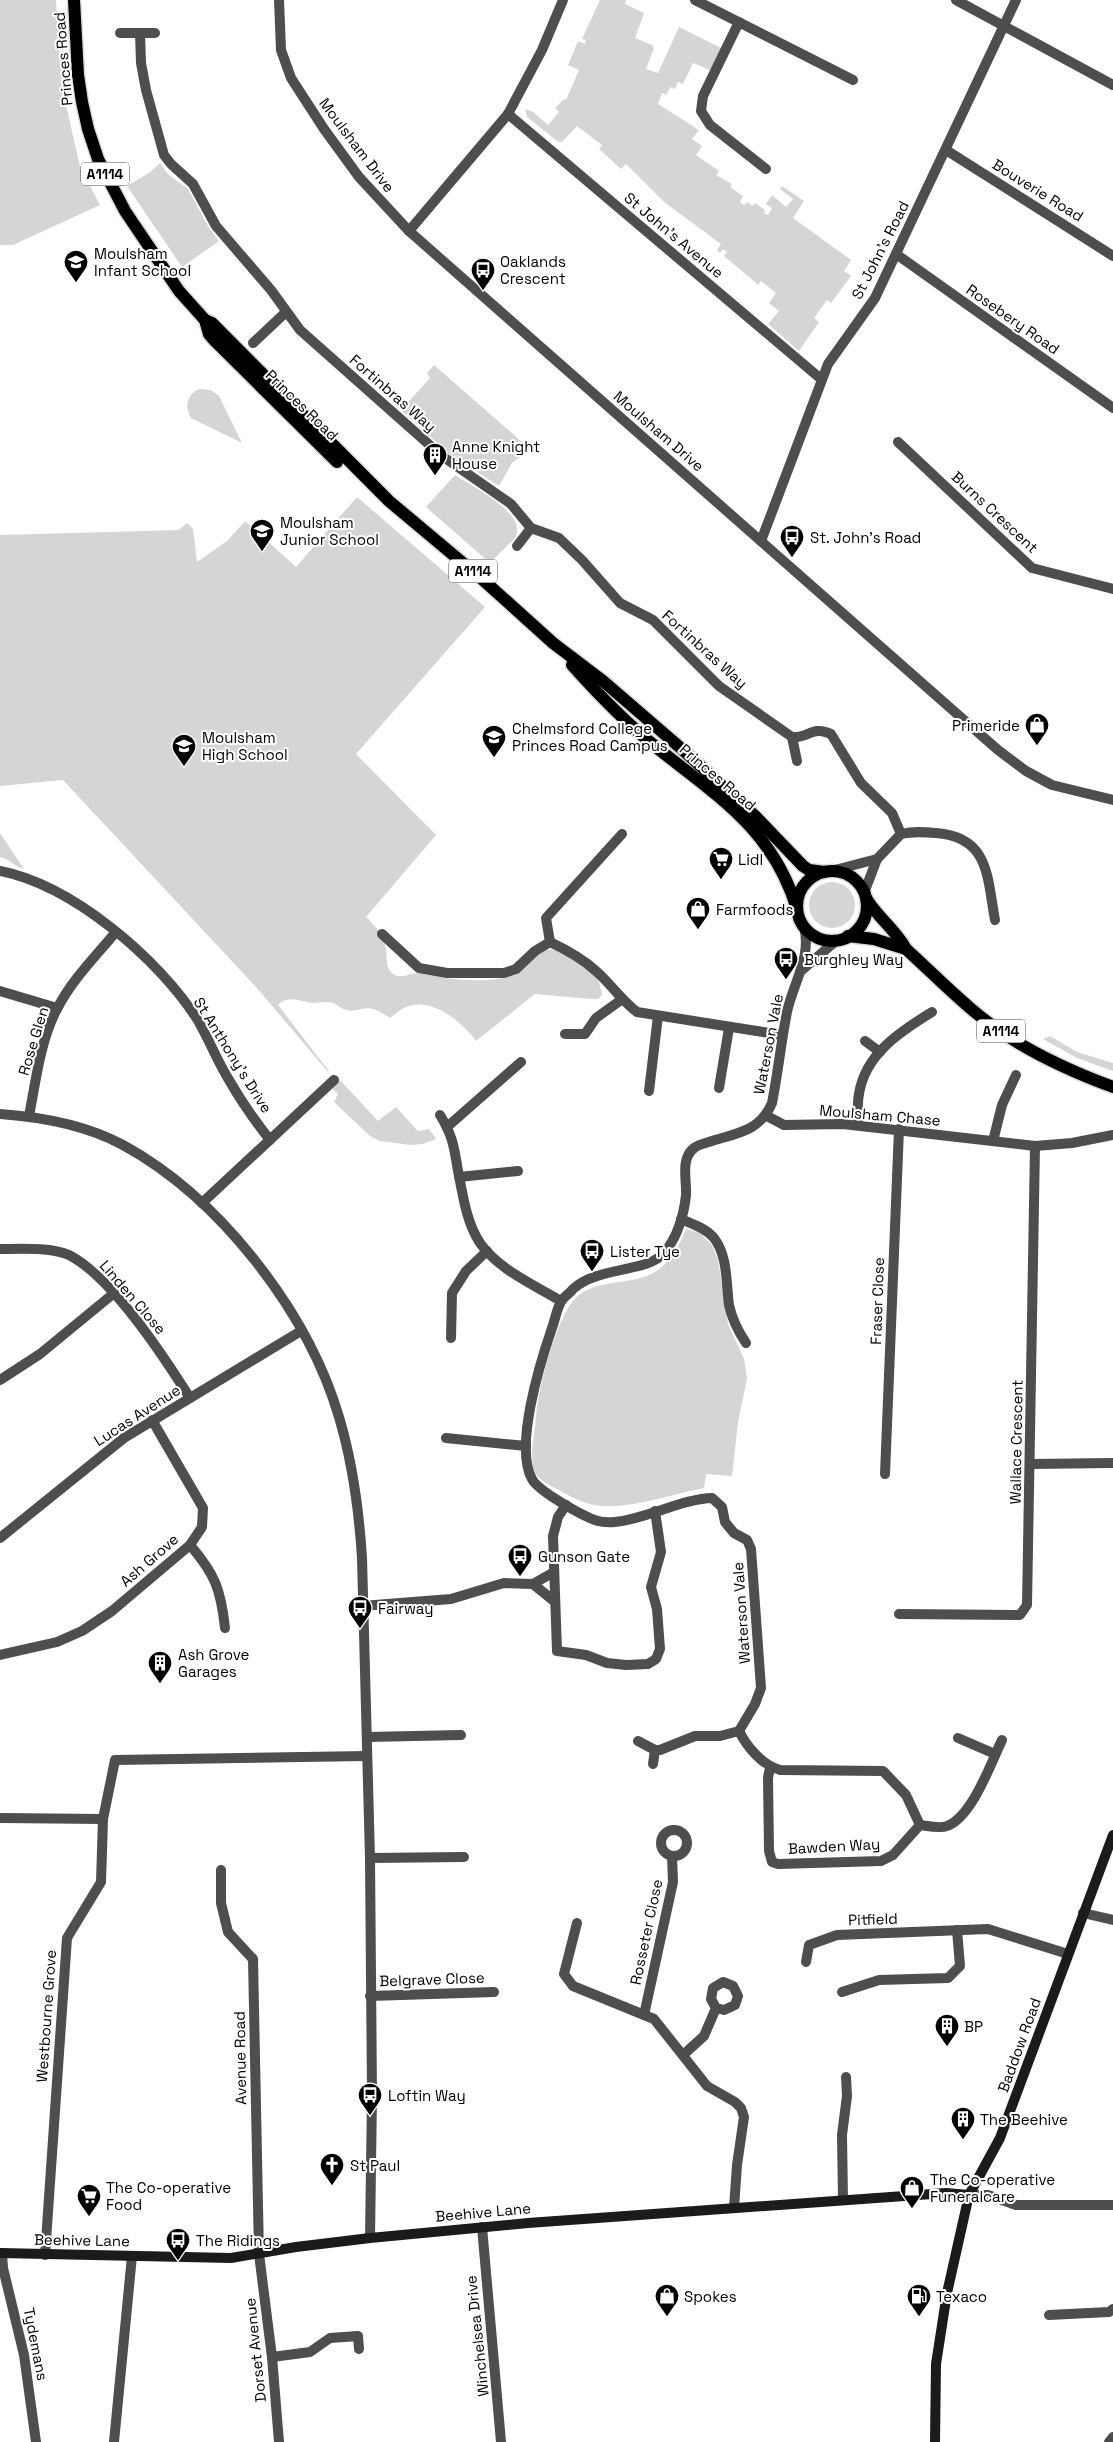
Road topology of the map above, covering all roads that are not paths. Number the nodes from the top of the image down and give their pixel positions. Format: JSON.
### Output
{"nodes":[{"id":1,"x":74,"y":0,"type":"edge"},
{"id":2,"x":279,"y":0,"type":"edge"},
{"id":3,"x":563,"y":0,"type":"edge"},
{"id":4,"x":695,"y":0,"type":"edge"},
{"id":5,"x":956,"y":0,"type":"edge"},
{"id":6,"x":1016,"y":0,"type":"edge"},
{"id":7,"x":739,"y":22,"type":"junction"},
{"id":8,"x":1004,"y":24,"type":"junction"},
{"id":9,"x":120,"y":33,"type":"dead end"},
{"id":10,"x":140,"y":33,"type":"junction"},
{"id":11,"x":155,"y":33,"type":"dead end"},
{"id":12,"x":853,"y":80,"type":"dead end"},
{"id":13,"x":1113,"y":85,"type":"edge"},
{"id":14,"x":508,"y":114,"type":"junction"},
{"id":15,"x":946,"y":150,"type":"junction"},
{"id":16,"x":766,"y":169,"type":"dead end"},
{"id":17,"x":409,"y":231,"type":"junction"},
{"id":18,"x":896,"y":254,"type":"junction"},
{"id":19,"x":1113,"y":256,"type":"edge"},
{"id":20,"x":286,"y":312,"type":"junction"},
{"id":21,"x":253,"y":343,"type":"dead end"},
{"id":22,"x":821,"y":379,"type":"junction"},
{"id":23,"x":1113,"y":408,"type":"edge"},
{"id":24,"x":898,"y":442,"type":"dead end"},
{"id":25,"x":531,"y":528,"type":"junction"},
{"id":26,"x":761,"y":541,"type":"junction"},
{"id":27,"x":518,"y":546,"type":"dead end"},
{"id":28,"x":1113,"y":589,"type":"edge"},
{"id":29,"x":553,"y":643,"type":"junction"},
{"id":30,"x":792,"y":737,"type":"junction"},
{"id":31,"x":797,"y":762,"type":"dead end"},
{"id":32,"x":1113,"y":800,"type":"edge"},
{"id":33,"x":622,"y":834,"type":"dead end"},
{"id":34,"x":901,"y":834,"type":"junction"},
{"id":35,"x":876,"y":859,"type":"junction"},
{"id":36,"x":0,"y":871,"type":"edge"},
{"id":37,"x":827,"y":871,"type":"junction"},
{"id":38,"x":865,"y":896,"type":"junction"},
{"id":39,"x":797,"y":909,"type":"junction"},
{"id":40,"x":995,"y":920,"type":"dead end"},
{"id":41,"x":804,"y":926,"type":"junction"},
{"id":42,"x":115,"y":933,"type":"junction"},
{"id":43,"x":382,"y":934,"type":"dead end"},
{"id":44,"x":843,"y":938,"type":"junction"},
{"id":45,"x":550,"y":942,"type":"junction"},
{"id":46,"x":906,"y":949,"type":"junction"},
{"id":47,"x":802,"y":970,"type":"junction"},
{"id":48,"x":0,"y":991,"type":"edge"},
{"id":49,"x":621,"y":1000,"type":"junction"},
{"id":50,"x":57,"y":1008,"type":"junction"},
{"id":51,"x":932,"y":1012,"type":"dead end"},
{"id":52,"x":658,"y":1016,"type":"junction"},
{"id":53,"x":729,"y":1028,"type":"junction"},
{"id":54,"x":565,"y":1034,"type":"dead end"},
{"id":55,"x":782,"y":1035,"type":"junction"},
{"id":56,"x":866,"y":1041,"type":"dead end"},
{"id":57,"x":880,"y":1052,"type":"junction"},
{"id":58,"x":521,"y":1062,"type":"dead end"},
{"id":59,"x":1016,"y":1075,"type":"dead end"},
{"id":60,"x":334,"y":1080,"type":"dead end"},
{"id":61,"x":1113,"y":1087,"type":"edge"},
{"id":62,"x":719,"y":1088,"type":"dead end"},
{"id":63,"x":649,"y":1091,"type":"dead end"},
{"id":64,"x":0,"y":1114,"type":"edge"},
{"id":65,"x":30,"y":1116,"type":"junction"},
{"id":66,"x":440,"y":1116,"type":"dead end"},
{"id":67,"x":767,"y":1116,"type":"junction"},
{"id":68,"x":858,"y":1125,"type":"junction"},
{"id":69,"x":447,"y":1127,"type":"junction"},
{"id":70,"x":899,"y":1129,"type":"junction"},
{"id":71,"x":1113,"y":1135,"type":"edge"},
{"id":72,"x":270,"y":1140,"type":"junction"},
{"id":73,"x":994,"y":1141,"type":"junction"},
{"id":74,"x":1034,"y":1146,"type":"junction"},
{"id":75,"x":518,"y":1171,"type":"dead end"},
{"id":76,"x":459,"y":1177,"type":"junction"},
{"id":77,"x":202,"y":1204,"type":"junction"},
{"id":78,"x":681,"y":1219,"type":"junction"},
{"id":79,"x":0,"y":1249,"type":"edge"},
{"id":80,"x":486,"y":1251,"type":"junction"},
{"id":81,"x":113,"y":1294,"type":"junction"},
{"id":82,"x":561,"y":1301,"type":"junction"},
{"id":83,"x":301,"y":1331,"type":"junction"},
{"id":84,"x":452,"y":1338,"type":"dead end"},
{"id":85,"x":746,"y":1343,"type":"dead end"},
{"id":86,"x":0,"y":1380,"type":"edge"},
{"id":87,"x":190,"y":1398,"type":"junction"},
{"id":88,"x":152,"y":1420,"type":"junction"},
{"id":89,"x":446,"y":1438,"type":"dead end"},
{"id":90,"x":526,"y":1446,"type":"junction"},
{"id":91,"x":1113,"y":1463,"type":"edge"},
{"id":92,"x":1030,"y":1464,"type":"junction"},
{"id":93,"x":885,"y":1474,"type":"dead end"},
{"id":94,"x":566,"y":1505,"type":"junction"},
{"id":95,"x":655,"y":1511,"type":"junction"},
{"id":96,"x":0,"y":1538,"type":"edge"},
{"id":97,"x":190,"y":1545,"type":"junction"},
{"id":98,"x":554,"y":1572,"type":"junction"},
{"id":99,"x":533,"y":1584,"type":"junction"},
{"id":100,"x":554,"y":1601,"type":"junction"},
{"id":101,"x":362,"y":1606,"type":"junction"},
{"id":102,"x":899,"y":1614,"type":"dead end"},
{"id":103,"x":225,"y":1628,"type":"dead end"},
{"id":104,"x":0,"y":1655,"type":"edge"},
{"id":105,"x":739,"y":1730,"type":"junction"},
{"id":106,"x":461,"y":1734,"type":"dead end"},
{"id":107,"x":367,"y":1737,"type":"junction"},
{"id":108,"x":958,"y":1738,"type":"dead end"},
{"id":109,"x":1002,"y":1740,"type":"dead end"},
{"id":110,"x":638,"y":1741,"type":"dead end"},
{"id":111,"x":655,"y":1750,"type":"junction"},
{"id":112,"x":995,"y":1754,"type":"junction"},
{"id":113,"x":367,"y":1756,"type":"junction"},
{"id":114,"x":653,"y":1764,"type":"dead end"},
{"id":115,"x":770,"y":1767,"type":"junction"},
{"id":116,"x":0,"y":1818,"type":"edge"},
{"id":117,"x":103,"y":1819,"type":"junction"},
{"id":118,"x":920,"y":1826,"type":"junction"},
{"id":119,"x":1113,"y":1835,"type":"edge"},
{"id":120,"x":672,"y":1856,"type":"dead end"},
{"id":121,"x":464,"y":1857,"type":"dead end"},
{"id":122,"x":370,"y":1858,"type":"junction"},
{"id":123,"x":221,"y":1870,"type":"dead end"},
{"id":124,"x":1083,"y":1913,"type":"junction"},
{"id":125,"x":1113,"y":1920,"type":"edge"},
{"id":126,"x":577,"y":1923,"type":"dead end"},
{"id":127,"x":958,"y":1930,"type":"junction"},
{"id":128,"x":1068,"y":1954,"type":"junction"},
{"id":129,"x":806,"y":1962,"type":"dead end"},
{"id":130,"x":494,"y":1992,"type":"dead end"},
{"id":131,"x":842,"y":1992,"type":"dead end"},
{"id":132,"x":370,"y":1996,"type":"junction"},
{"id":133,"x":716,"y":2008,"type":"dead end"},
{"id":134,"x":644,"y":2014,"type":"junction"},
{"id":135,"x":683,"y":2055,"type":"junction"},
{"id":136,"x":846,"y":2077,"type":"dead end"},
{"id":137,"x":969,"y":2195,"type":"junction"},
{"id":138,"x":843,"y":2200,"type":"junction"},
{"id":139,"x":1113,"y":2205,"type":"edge"},
{"id":140,"x":734,"y":2208,"type":"junction"},
{"id":141,"x":482,"y":2227,"type":"junction"},
{"id":142,"x":370,"y":2238,"type":"junction"},
{"id":143,"x":1,"y":2253,"type":"edge"},
{"id":144,"x":259,"y":2254,"type":"junction"},
{"id":145,"x":45,"y":2255,"type":"junction"},
{"id":146,"x":132,"y":2256,"type":"junction"},
{"id":147,"x":1113,"y":2309,"type":"edge"},
{"id":148,"x":1049,"y":2315,"type":"dead end"},
{"id":149,"x":359,"y":2350,"type":"dead end"},
{"id":150,"x":272,"y":2357,"type":"junction"},
{"id":151,"x":1113,"y":2437,"type":"edge"},
{"id":152,"x":36,"y":2442,"type":"edge"},
{"id":153,"x":114,"y":2442,"type":"edge"},
{"id":154,"x":279,"y":2442,"type":"edge"},
{"id":155,"x":500,"y":2442,"type":"edge"},
{"id":156,"x":935,"y":2442,"type":"edge"},
{"id":157,"x":1109,"y":2442,"type":"edge"}],
"edges":[{"from":1,"to":29,"type":"main road","name":"Princes Road","number":"A1114"},
{"from":2,"to":17,"type":"street","name":"Moulsham Drive"},
{"from":3,"to":14,"type":"street"},
{"from":4,"to":7,"type":"street"},
{"from":5,"to":8,"type":"street"},
{"from":6,"to":8,"type":"street","name":"St John's Road"},
{"from":7,"to":12,"type":"street"},
{"from":7,"to":16,"type":"street"},
{"from":8,"to":13,"type":"street"},
{"from":8,"to":15,"type":"street","name":"St John's Road"},
{"from":9,"to":10,"type":"street"},
{"from":10,"to":11,"type":"street"},
{"from":10,"to":20,"type":"street","name":"Fortinbras Way"},
{"from":14,"to":17,"type":"street"},
{"from":14,"to":22,"type":"street","name":"St John's Avenue"},
{"from":15,"to":18,"type":"street","name":"St John's Road"},
{"from":15,"to":19,"type":"street","name":"Bouverie Road"},
{"from":17,"to":26,"type":"street","name":"Moulsham Drive"},
{"from":18,"to":22,"type":"street","name":"St John's Road"},
{"from":18,"to":23,"type":"street","name":"Rosebery Road"},
{"from":20,"to":21,"type":"street"},
{"from":20,"to":25,"type":"street","name":"Fortinbras Way"},
{"from":22,"to":26,"type":"street","name":"St John's Road"},
{"from":24,"to":28,"type":"street","name":"Burns Crescent"},
{"from":25,"to":27,"type":"street"},
{"from":25,"to":30,"type":"street","name":"Fortinbras Way"},
{"from":26,"to":32,"type":"street","name":"Moulsham Drive"},
{"from":29,"to":37,"type":"main road","name":"Princes Road","number":"A1114"},
{"from":29,"to":39,"type":"main road","name":"Princes Road","number":"A1114"},
{"from":30,"to":31,"type":"street"},
{"from":30,"to":34,"type":"street"},
{"from":33,"to":45,"type":"street"},
{"from":34,"to":35,"type":"street"},
{"from":34,"to":40,"type":"street"},
{"from":35,"to":37,"type":"street"},
{"from":35,"to":38,"type":"street"},
{"from":36,"to":42,"type":"street","name":"St Anthony's Drive"},
{"from":37,"to":38,"type":"main road","number":"A1114"},
{"from":37,"to":39,"type":"main road"},
{"from":38,"to":44,"type":"main road"},
{"from":38,"to":46,"type":"main road","number":"A1114"},
{"from":39,"to":41,"type":"main road","number":"A1114"},
{"from":41,"to":44,"type":"main road","number":"A1114"},
{"from":41,"to":47,"type":"street","name":"Waterson Vale"},
{"from":42,"to":50,"type":"street","name":"Rose Glen"},
{"from":42,"to":72,"type":"street","name":"St Anthony's Drive"},
{"from":43,"to":45,"type":"street"},
{"from":44,"to":46,"type":"main road","number":"A1114"},
{"from":44,"to":47,"type":"street","name":"Waterson Vale"},
{"from":45,"to":49,"type":"street"},
{"from":46,"to":61,"type":"main road","number":"A1114"},
{"from":47,"to":55,"type":"street","name":"Waterson Vale"},
{"from":48,"to":50,"type":"street"},
{"from":49,"to":52,"type":"street"},
{"from":49,"to":54,"type":"street"},
{"from":50,"to":65,"type":"street","name":"Rose Glen"},
{"from":51,"to":57,"type":"street"},
{"from":52,"to":53,"type":"street"},
{"from":52,"to":63,"type":"street"},
{"from":53,"to":55,"type":"street"},
{"from":53,"to":62,"type":"street"},
{"from":55,"to":67,"type":"street","name":"Waterson Vale"},
{"from":56,"to":57,"type":"street"},
{"from":57,"to":68,"type":"street"},
{"from":58,"to":69,"type":"street"},
{"from":59,"to":73,"type":"street"},
{"from":60,"to":72,"type":"street"},
{"from":64,"to":65,"type":"street"},
{"from":65,"to":77,"type":"street"},
{"from":66,"to":69,"type":"street"},
{"from":67,"to":68,"type":"street","name":"Moulsham Chase"},
{"from":67,"to":78,"type":"street","name":"Waterson Vale"},
{"from":68,"to":70,"type":"street","name":"Moulsham Chase"},
{"from":69,"to":76,"type":"street"},
{"from":70,"to":73,"type":"street","name":"Moulsham Chase"},
{"from":70,"to":93,"type":"street","name":"Fraser Close"},
{"from":71,"to":74,"type":"street","name":"Moulsham Chase"},
{"from":72,"to":77,"type":"street"},
{"from":73,"to":74,"type":"street","name":"Moulsham Chase"},
{"from":74,"to":92,"type":"street","name":"Wallace Crescent"},
{"from":75,"to":76,"type":"street"},
{"from":76,"to":80,"type":"street"},
{"from":77,"to":83,"type":"street"},
{"from":78,"to":82,"type":"street","name":"Waterson Vale"},
{"from":78,"to":85,"type":"street"},
{"from":79,"to":81,"type":"street","name":"Linden Close"},
{"from":80,"to":82,"type":"street"},
{"from":80,"to":84,"type":"street"},
{"from":81,"to":86,"type":"street"},
{"from":81,"to":87,"type":"street","name":"Linden Close"},
{"from":82,"to":90,"type":"street","name":"Waterson Vale"},
{"from":83,"to":87,"type":"street","name":"Lucas Avenue"},
{"from":83,"to":101,"type":"street"},
{"from":87,"to":88,"type":"street","name":"Lucas Avenue"},
{"from":88,"to":96,"type":"street","name":"Lucas Avenue"},
{"from":88,"to":97,"type":"street","name":"Ash Grove"},
{"from":89,"to":90,"type":"street"},
{"from":90,"to":94,"type":"street","name":"Waterson Vale"},
{"from":91,"to":92,"type":"street"},
{"from":92,"to":102,"type":"street","name":"Wallace Crescent"},
{"from":94,"to":95,"type":"street","name":"Waterson Vale"},
{"from":94,"to":98,"type":"street"},
{"from":95,"to":100,"type":"street"},
{"from":95,"to":105,"type":"street","name":"Waterson Vale"},
{"from":97,"to":103,"type":"street"},
{"from":97,"to":104,"type":"street","name":"Ash Grove"},
{"from":98,"to":99,"type":"street"},
{"from":98,"to":100,"type":"street"},
{"from":99,"to":100,"type":"street"},
{"from":99,"to":101,"type":"street"},
{"from":101,"to":107,"type":"street"},
{"from":105,"to":111,"type":"street"},
{"from":105,"to":115,"type":"street"},
{"from":106,"to":107,"type":"street"},
{"from":107,"to":113,"type":"street"},
{"from":108,"to":112,"type":"street"},
{"from":109,"to":112,"type":"street"},
{"from":110,"to":111,"type":"street"},
{"from":111,"to":114,"type":"street"},
{"from":112,"to":118,"type":"street"},
{"from":113,"to":117,"type":"street","name":"Westbourne Grove"},
{"from":113,"to":122,"type":"street"},
{"from":115,"to":118,"type":"street"},
{"from":115,"to":118,"type":"street","name":"Bawden Way"},
{"from":116,"to":117,"type":"street"},
{"from":117,"to":145,"type":"street","name":"Westbourne Grove"},
{"from":119,"to":124,"type":"main road","name":"Baddow Road"},
{"from":120,"to":134,"type":"street","name":"Rosseter Close"},
{"from":121,"to":122,"type":"street"},
{"from":122,"to":132,"type":"street"},
{"from":123,"to":144,"type":"street","name":"Avenue Road"},
{"from":124,"to":125,"type":"street"},
{"from":124,"to":128,"type":"main road","name":"Baddow Road"},
{"from":126,"to":134,"type":"street"},
{"from":127,"to":128,"type":"street","name":"Pitfield"},
{"from":127,"to":129,"type":"street","name":"Pitfield"},
{"from":127,"to":131,"type":"street"},
{"from":128,"to":137,"type":"main road","name":"Baddow Road"},
{"from":130,"to":132,"type":"street","name":"Belgrave Close"},
{"from":132,"to":142,"type":"street"},
{"from":133,"to":135,"type":"street"},
{"from":134,"to":135,"type":"street"},
{"from":135,"to":140,"type":"street"},
{"from":136,"to":138,"type":"street"},
{"from":137,"to":138,"type":"main road","name":"Beehive Lane"},
{"from":137,"to":139,"type":"street"},
{"from":137,"to":156,"type":"main road","name":"Baddow Road"},
{"from":138,"to":140,"type":"main road","name":"Beehive Lane"},
{"from":140,"to":141,"type":"main road","name":"Beehive Lane"},
{"from":141,"to":142,"type":"main road","name":"Beehive Lane"},
{"from":141,"to":155,"type":"street","name":"Winchelsea Drive"},
{"from":142,"to":144,"type":"main road","name":"Beehive Lane"},
{"from":143,"to":145,"type":"main road","name":"Beehive Lane"},
{"from":143,"to":152,"type":"street","name":"Tydemans"},
{"from":144,"to":146,"type":"main road","name":"Beehive Lane"},
{"from":144,"to":150,"type":"street","name":"Dorset Avenue"},
{"from":145,"to":146,"type":"main road","name":"Beehive Lane"},
{"from":146,"to":153,"type":"street"},
{"from":147,"to":148,"type":"street"},
{"from":149,"to":150,"type":"street"},
{"from":150,"to":154,"type":"street","name":"Dorset Avenue"},
{"from":151,"to":157,"type":"street"}]}
